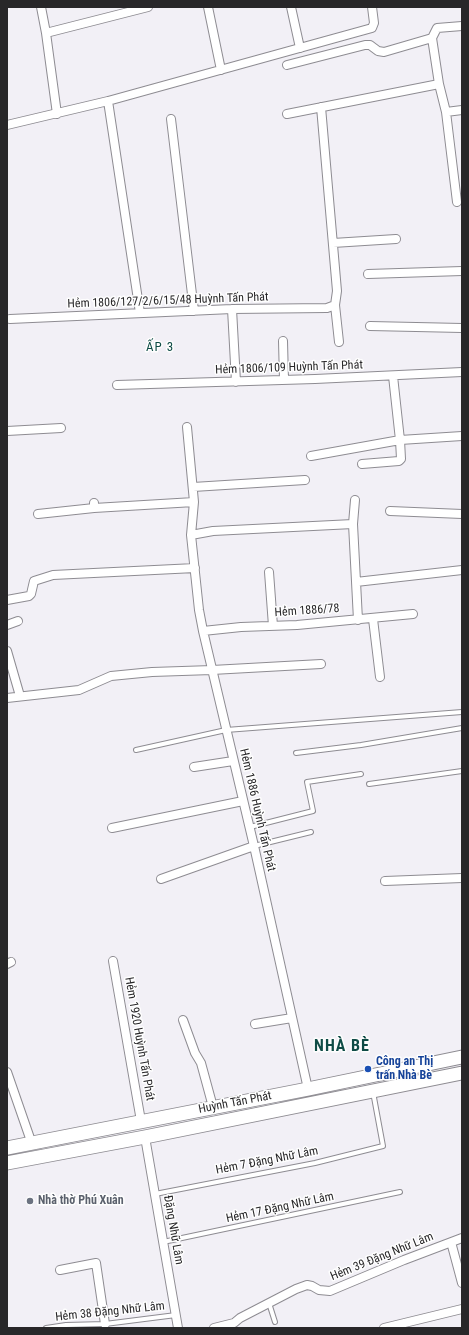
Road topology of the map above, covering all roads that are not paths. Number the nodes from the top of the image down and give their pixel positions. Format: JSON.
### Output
{"nodes":[{"id":1,"x":41,"y":7,"type":"edge"},
{"id":2,"x":148,"y":7,"type":"edge"},
{"id":3,"x":208,"y":7,"type":"edge"},
{"id":4,"x":291,"y":7,"type":"edge"},
{"id":5,"x":372,"y":7,"type":"edge"},
{"id":6,"x":122,"y":10,"type":"edge"},
{"id":7,"x":462,"y":26,"type":"edge"},
{"id":8,"x":46,"y":33,"type":"junction"},
{"id":9,"x":432,"y":38,"type":"junction"},
{"id":10,"x":300,"y":48,"type":"junction"},
{"id":11,"x":287,"y":65,"type":"dead end"},
{"id":12,"x":221,"y":70,"type":"junction"},
{"id":13,"x":439,"y":84,"type":"junction"},
{"id":14,"x":108,"y":101,"type":"junction"},
{"id":15,"x":321,"y":107,"type":"junction"},
{"id":16,"x":462,"y":110,"type":"edge"},
{"id":17,"x":446,"y":112,"type":"junction"},
{"id":18,"x":57,"y":114,"type":"junction"},
{"id":19,"x":288,"y":114,"type":"dead end"},
{"id":20,"x":171,"y":119,"type":"dead end"},
{"id":21,"x":7,"y":125,"type":"edge"},
{"id":22,"x":457,"y":202,"type":"dead end"},
{"id":23,"x":396,"y":239,"type":"dead end"},
{"id":24,"x":333,"y":243,"type":"junction"},
{"id":25,"x":462,"y":271,"type":"edge"},
{"id":26,"x":368,"y":274,"type":"dead end"},
{"id":27,"x":335,"y":305,"type":"junction"},
{"id":28,"x":232,"y":309,"type":"junction"},
{"id":29,"x":194,"y":311,"type":"junction"},
{"id":30,"x":140,"y":313,"type":"junction"},
{"id":31,"x":10,"y":319,"type":"dead end"},
{"id":32,"x":370,"y":326,"type":"dead end"},
{"id":33,"x":462,"y":328,"type":"edge"},
{"id":34,"x":283,"y":341,"type":"dead end"},
{"id":35,"x":339,"y":342,"type":"dead end"},
{"id":36,"x":462,"y":372,"type":"edge"},
{"id":37,"x":393,"y":376,"type":"junction"},
{"id":38,"x":284,"y":380,"type":"junction"},
{"id":39,"x":236,"y":382,"type":"junction"},
{"id":40,"x":117,"y":385,"type":"dead end"},
{"id":41,"x":187,"y":427,"type":"dead end"},
{"id":42,"x":61,"y":428,"type":"dead end"},
{"id":43,"x":7,"y":431,"type":"edge"},
{"id":44,"x":462,"y":436,"type":"edge"},
{"id":45,"x":400,"y":440,"type":"junction"},
{"id":46,"x":311,"y":456,"type":"dead end"},
{"id":47,"x":362,"y":464,"type":"dead end"},
{"id":48,"x":305,"y":480,"type":"dead end"},
{"id":49,"x":193,"y":487,"type":"junction"},
{"id":50,"x":355,"y":500,"type":"dead end"},
{"id":51,"x":194,"y":502,"type":"junction"},
{"id":52,"x":390,"y":511,"type":"dead end"},
{"id":53,"x":38,"y":514,"type":"dead end"},
{"id":54,"x":462,"y":514,"type":"edge"},
{"id":55,"x":353,"y":524,"type":"junction"},
{"id":56,"x":191,"y":535,"type":"junction"},
{"id":57,"x":195,"y":568,"type":"junction"},
{"id":58,"x":462,"y":570,"type":"edge"},
{"id":59,"x":269,"y":572,"type":"dead end"},
{"id":60,"x":356,"y":582,"type":"junction"},
{"id":61,"x":7,"y":600,"type":"edge"},
{"id":62,"x":413,"y":614,"type":"dead end"},
{"id":63,"x":373,"y":619,"type":"junction"},
{"id":64,"x":358,"y":620,"type":"junction"},
{"id":65,"x":18,"y":622,"type":"dead end"},
{"id":66,"x":7,"y":625,"type":"edge"},
{"id":67,"x":273,"y":626,"type":"junction"},
{"id":68,"x":203,"y":631,"type":"junction"},
{"id":69,"x":7,"y":651,"type":"edge"},
{"id":70,"x":321,"y":664,"type":"dead end"},
{"id":71,"x":212,"y":670,"type":"junction"},
{"id":72,"x":380,"y":677,"type":"dead end"},
{"id":73,"x":20,"y":696,"type":"junction"},
{"id":74,"x":7,"y":698,"type":"edge"},
{"id":75,"x":462,"y":712,"type":"edge"},
{"id":76,"x":462,"y":728,"type":"edge"},
{"id":77,"x":226,"y":730,"type":"junction"},
{"id":78,"x":136,"y":750,"type":"dead end"},
{"id":79,"x":296,"y":753,"type":"dead end"},
{"id":80,"x":233,"y":761,"type":"junction"},
{"id":81,"x":194,"y":767,"type":"dead end"},
{"id":82,"x":462,"y":771,"type":"edge"},
{"id":83,"x":361,"y":774,"type":"dead end"},
{"id":84,"x":369,"y":784,"type":"dead end"},
{"id":85,"x":243,"y":801,"type":"junction"},
{"id":86,"x":249,"y":827,"type":"junction"},
{"id":87,"x":112,"y":828,"type":"dead end"},
{"id":88,"x":311,"y":832,"type":"dead end"},
{"id":89,"x":254,"y":846,"type":"junction"},
{"id":90,"x":462,"y":878,"type":"edge"},
{"id":91,"x":161,"y":879,"type":"dead end"},
{"id":92,"x":385,"y":881,"type":"dead end"},
{"id":93,"x":113,"y":961,"type":"dead end"},
{"id":94,"x":292,"y":1018,"type":"junction"},
{"id":95,"x":183,"y":1020,"type":"dead end"},
{"id":96,"x":255,"y":1024,"type":"dead end"},
{"id":97,"x":462,"y":1057,"type":"edge"},
{"id":98,"x":7,"y":1072,"type":"edge"},
{"id":99,"x":462,"y":1073,"type":"edge"},
{"id":100,"x":308,"y":1089,"type":"junction"},
{"id":101,"x":373,"y":1091,"type":"junction"},
{"id":102,"x":213,"y":1107,"type":"junction"},
{"id":103,"x":141,"y":1121,"type":"junction"},
{"id":104,"x":145,"y":1137,"type":"junction"},
{"id":105,"x":32,"y":1144,"type":"junction"},
{"id":106,"x":7,"y":1148,"type":"edge"},
{"id":107,"x":7,"y":1163,"type":"edge"},
{"id":108,"x":400,"y":1192,"type":"dead end"},
{"id":109,"x":155,"y":1194,"type":"junction"},
{"id":110,"x":462,"y":1238,"type":"edge"},
{"id":111,"x":162,"y":1242,"type":"junction"},
{"id":112,"x":451,"y":1242,"type":"junction"},
{"id":113,"x":60,"y":1270,"type":"dead end"},
{"id":114,"x":462,"y":1283,"type":"edge"},
{"id":115,"x":269,"y":1303,"type":"junction"},
{"id":116,"x":462,"y":1309,"type":"edge"},
{"id":117,"x":176,"y":1315,"type":"junction"},
{"id":118,"x":275,"y":1322,"type":"dead end"},
{"id":119,"x":105,"y":1324,"type":"junction"},
{"id":120,"x":66,"y":1327,"type":"edge"},
{"id":121,"x":46,"y":1328,"type":"edge"},
{"id":122,"x":178,"y":1328,"type":"edge"},
{"id":123,"x":214,"y":1328,"type":"edge"},
{"id":124,"x":384,"y":1328,"type":"edge"}],
"edges":[{"from":1,"to":8,"type":"street"},
{"from":2,"to":6,"type":"street"},
{"from":3,"to":12,"type":"street"},
{"from":4,"to":10,"type":"street"},
{"from":5,"to":10,"type":"street"},
{"from":6,"to":8,"type":"street"},
{"from":7,"to":9,"type":"street"},
{"from":8,"to":18,"type":"street"},
{"from":9,"to":11,"type":"street"},
{"from":9,"to":13,"type":"street"},
{"from":10,"to":12,"type":"street"},
{"from":12,"to":14,"type":"street"},
{"from":13,"to":15,"type":"street"},
{"from":13,"to":17,"type":"street"},
{"from":14,"to":18,"type":"street"},
{"from":14,"to":30,"type":"street"},
{"from":15,"to":19,"type":"street"},
{"from":15,"to":24,"type":"street"},
{"from":16,"to":17,"type":"street"},
{"from":17,"to":22,"type":"street"},
{"from":18,"to":21,"type":"street"},
{"from":20,"to":29,"type":"street"},
{"from":23,"to":24,"type":"street"},
{"from":24,"to":27,"type":"street"},
{"from":25,"to":26,"type":"street"},
{"from":27,"to":28,"type":"street","name":"Hẻm 1806/127/2/6/15/48 Huỳnh Tấn Phát"},
{"from":27,"to":35,"type":"street"},
{"from":28,"to":29,"type":"street","name":"Hẻm 1806/127/2/6/15/48 Huỳnh Tấn Phát"},
{"from":28,"to":39,"type":"street"},
{"from":29,"to":30,"type":"street","name":"Hẻm 1806/127/2/6/15/48 Huỳnh Tấn Phát"},
{"from":30,"to":31,"type":"street","name":"Hẻm 1806/127/2/6/15/48 Huỳnh Tấn Phát"},
{"from":32,"to":33,"type":"street"},
{"from":34,"to":38,"type":"street"},
{"from":36,"to":37,"type":"street","name":"Hẻm 1806/109 Huỳnh Tấn Phát"},
{"from":37,"to":38,"type":"street","name":"Hẻm 1806/109 Huỳnh Tấn Phát"},
{"from":37,"to":45,"type":"street"},
{"from":38,"to":39,"type":"street","name":"Hẻm 1806/109 Huỳnh Tấn Phát"},
{"from":39,"to":40,"type":"street","name":"Hẻm 1806/109 Huỳnh Tấn Phát"},
{"from":41,"to":49,"type":"street","name":"Hẻm 1886 Huỳnh Tấn Phát"},
{"from":42,"to":43,"type":"street"},
{"from":44,"to":45,"type":"street"},
{"from":45,"to":46,"type":"street"},
{"from":45,"to":47,"type":"street"},
{"from":48,"to":49,"type":"street"},
{"from":49,"to":51,"type":"street","name":"Hẻm 1886 Huỳnh Tấn Phát"},
{"from":50,"to":55,"type":"street"},
{"from":51,"to":53,"type":"street"},
{"from":51,"to":56,"type":"street","name":"Hẻm 1886 Huỳnh Tấn Phát"},
{"from":52,"to":54,"type":"street"},
{"from":55,"to":56,"type":"street"},
{"from":55,"to":60,"type":"street"},
{"from":56,"to":57,"type":"street","name":"Hẻm 1886 Huỳnh Tấn Phát"},
{"from":57,"to":61,"type":"street"},
{"from":57,"to":68,"type":"street","name":"Hẻm 1886 Huỳnh Tấn Phát"},
{"from":58,"to":60,"type":"street"},
{"from":59,"to":67,"type":"street"},
{"from":60,"to":64,"type":"street"},
{"from":62,"to":63,"type":"street","name":"Hẻm 1886/78"},
{"from":63,"to":64,"type":"street","name":"Hẻm 1886/78"},
{"from":63,"to":72,"type":"street"},
{"from":64,"to":67,"type":"street","name":"Hẻm 1886/78"},
{"from":65,"to":66,"type":"street"},
{"from":67,"to":68,"type":"street","name":"Hẻm 1886/78"},
{"from":68,"to":71,"type":"street","name":"Hẻm 1886 Huỳnh Tấn Phát"},
{"from":69,"to":73,"type":"street"},
{"from":70,"to":71,"type":"street"},
{"from":71,"to":73,"type":"street"},
{"from":71,"to":77,"type":"street","name":"Hẻm 1886 Huỳnh Tấn Phát"},
{"from":73,"to":74,"type":"street"},
{"from":75,"to":77,"type":"lane"},
{"from":76,"to":79,"type":"lane"},
{"from":77,"to":78,"type":"lane"},
{"from":77,"to":80,"type":"street","name":"Hẻm 1886 Huỳnh Tấn Phát"},
{"from":80,"to":81,"type":"street"},
{"from":80,"to":85,"type":"street","name":"Hẻm 1886 Huỳnh Tấn Phát"},
{"from":82,"to":84,"type":"lane"},
{"from":83,"to":86,"type":"lane"},
{"from":85,"to":86,"type":"street","name":"Hẻm 1886 Huỳnh Tấn Phát"},
{"from":85,"to":87,"type":"street"},
{"from":86,"to":89,"type":"street","name":"Hẻm 1886 Huỳnh Tấn Phát"},
{"from":88,"to":89,"type":"lane"},
{"from":89,"to":91,"type":"street"},
{"from":89,"to":94,"type":"street","name":"Hẻm 1886 Huỳnh Tấn Phát"},
{"from":90,"to":92,"type":"street"},
{"from":93,"to":103,"type":"street","name":"Hẻm 1920 Huỳnh Tấn Phát"},
{"from":94,"to":96,"type":"street"},
{"from":94,"to":100,"type":"street","name":"Hẻm 1886 Huỳnh Tấn Phát"},
{"from":95,"to":102,"type":"street"},
{"from":97,"to":100,"type":"main road","name":"Huỳnh Tấn Phát"},
{"from":98,"to":105,"type":"street"},
{"from":99,"to":101,"type":"main road","name":"Huỳnh Tấn Phát"},
{"from":100,"to":102,"type":"main road","name":"Huỳnh Tấn Phát"},
{"from":101,"to":104,"type":"main road","name":"Huỳnh Tấn Phát"},
{"from":101,"to":109,"type":"lane","name":"Hẻm 7 Đặng Nhữ Lâm"},
{"from":102,"to":103,"type":"main road","name":"Huỳnh Tấn Phát"},
{"from":103,"to":104,"type":"main road"},
{"from":103,"to":105,"type":"main road","name":"Huỳnh Tấn Phát"},
{"from":104,"to":107,"type":"main road","name":"Huỳnh Tấn Phát"},
{"from":104,"to":109,"type":"street","name":"Đặng Nhữ Lâm"},
{"from":105,"to":106,"type":"main road","name":"Huỳnh Tấn Phát"},
{"from":108,"to":111,"type":"lane","name":"Hẻm 17 Đặng Nhữ Lâm"},
{"from":109,"to":111,"type":"street","name":"Đặng Nhữ Lâm"},
{"from":110,"to":112,"type":"street","name":"Hẻm 39 Đặng Nhữ Lâm"},
{"from":111,"to":117,"type":"street","name":"Đặng Nhữ Lâm"},
{"from":112,"to":114,"type":"street"},
{"from":112,"to":115,"type":"street","name":"Hẻm 39 Đặng Nhữ Lâm"},
{"from":113,"to":119,"type":"street"},
{"from":115,"to":118,"type":"lane"},
{"from":115,"to":123,"type":"street","name":"Hẻm 39 Đặng Nhữ Lâm"},
{"from":116,"to":124,"type":"street"},
{"from":117,"to":119,"type":"lane","name":"Hẻm 38 Đặng Nhữ Lâm"},
{"from":117,"to":122,"type":"street","name":"Đặng Nhữ Lâm"},
{"from":119,"to":120,"type":"lane","name":"Hẻm 38 Đặng Nhữ Lâm"},
{"from":120,"to":121,"type":"lane","name":"Hẻm 38 Đặng Nhữ Lâm"}]}
